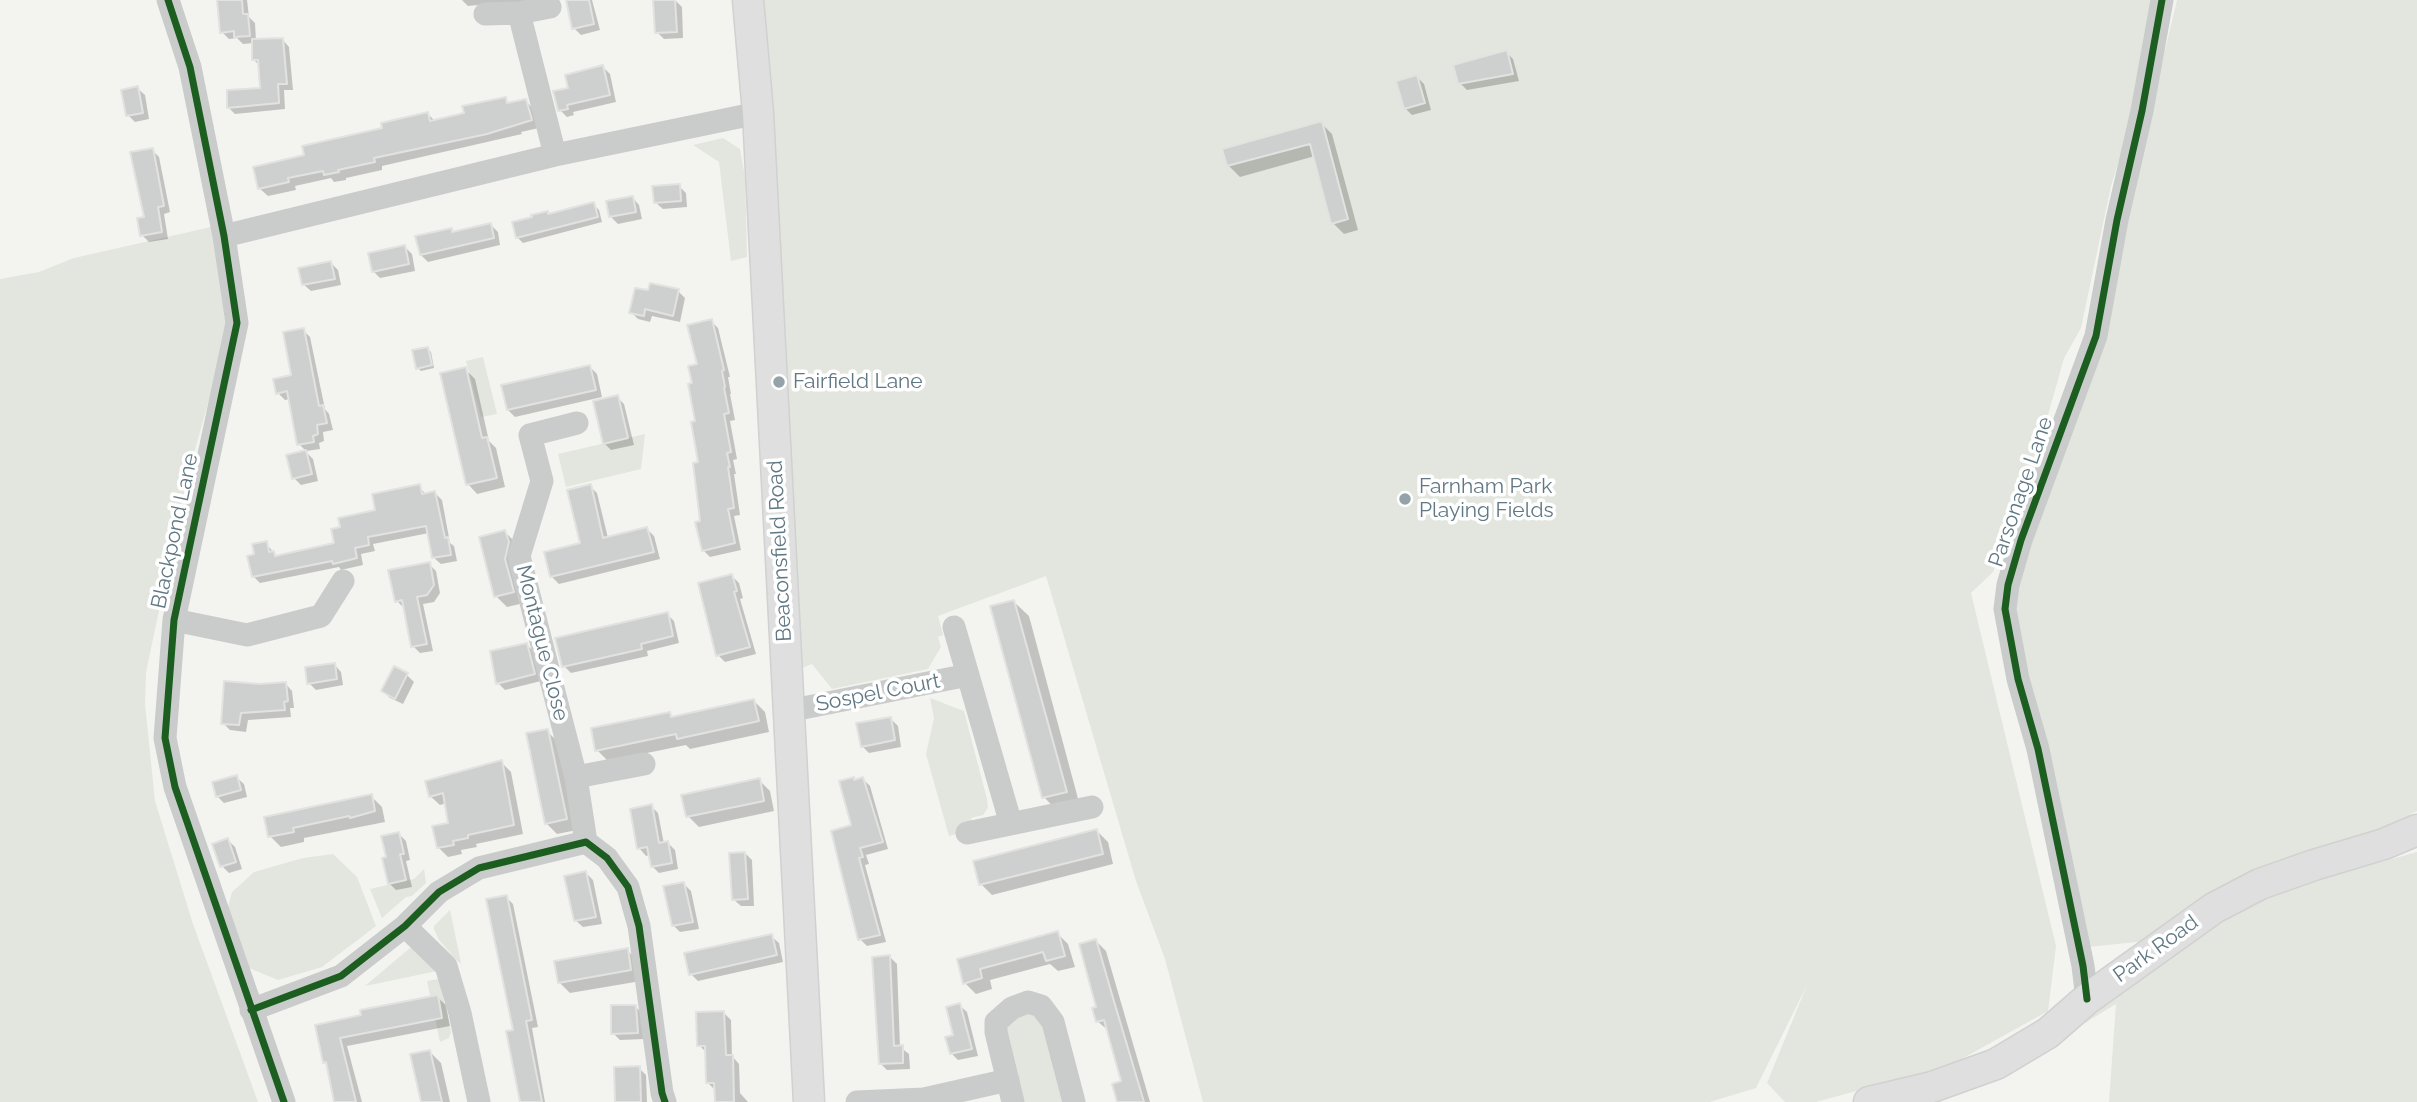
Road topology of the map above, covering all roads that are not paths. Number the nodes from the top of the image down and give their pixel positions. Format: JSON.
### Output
{"nodes":[{"id":1,"x":168,"y":0,"type":"edge"},
{"id":2,"x":748,"y":0,"type":"edge"},
{"id":3,"x":2162,"y":0,"type":"edge"},
{"id":4,"x":550,"y":7,"type":"dead end"},
{"id":5,"x":519,"y":13,"type":"junction"},
{"id":6,"x":485,"y":14,"type":"dead end"},
{"id":7,"x":758,"y":113,"type":"junction"},
{"id":8,"x":555,"y":155,"type":"junction"},
{"id":9,"x":224,"y":236,"type":"junction"},
{"id":10,"x":577,"y":422,"type":"dead end"},
{"id":11,"x":344,"y":581,"type":"dead end"},
{"id":12,"x":174,"y":620,"type":"junction"},
{"id":13,"x":954,"y":627,"type":"dead end"},
{"id":14,"x":968,"y":675,"type":"junction"},
{"id":15,"x":788,"y":711,"type":"junction"},
{"id":16,"x":645,"y":764,"type":"dead end"},
{"id":17,"x":576,"y":778,"type":"junction"},
{"id":18,"x":1092,"y":807,"type":"dead end"},
{"id":19,"x":1011,"y":824,"type":"junction"},
{"id":20,"x":2417,"y":830,"type":"edge"},
{"id":21,"x":967,"y":833,"type":"dead end"},
{"id":22,"x":586,"y":842,"type":"junction"},
{"id":23,"x":405,"y":926,"type":"junction"},
{"id":24,"x":2087,"y":999,"type":"junction"},
{"id":25,"x":251,"y":1010,"type":"junction"},
{"id":26,"x":1010,"y":1091,"type":"edge"},
{"id":27,"x":284,"y":1102,"type":"edge"},
{"id":28,"x":479,"y":1102,"type":"edge"},
{"id":29,"x":665,"y":1102,"type":"edge"},
{"id":30,"x":809,"y":1102,"type":"edge"},
{"id":31,"x":857,"y":1102,"type":"edge"},
{"id":32,"x":1074,"y":1102,"type":"edge"},
{"id":33,"x":1869,"y":1102,"type":"edge"}],
"edges":[{"from":1,"to":9,"type":"street","name":"Blackpond Lane"},
{"from":2,"to":7,"type":"main road","name":"Beaconsfield Road"},
{"from":3,"to":24,"type":"street","name":"Parsonage Lane"},
{"from":4,"to":5,"type":"street"},
{"from":5,"to":6,"type":"street"},
{"from":5,"to":8,"type":"street"},
{"from":7,"to":8,"type":"street"},
{"from":7,"to":15,"type":"main road","name":"Beaconsfield Road"},
{"from":8,"to":9,"type":"street"},
{"from":9,"to":12,"type":"street","name":"Blackpond Lane"},
{"from":10,"to":17,"type":"street","name":"Montague Close"},
{"from":11,"to":12,"type":"street"},
{"from":12,"to":25,"type":"street","name":"Blackpond Lane"},
{"from":13,"to":14,"type":"street","name":"Sospel Court"},
{"from":14,"to":15,"type":"street","name":"Sospel Court"},
{"from":14,"to":19,"type":"street","name":"Sospel Court"},
{"from":15,"to":30,"type":"main road","name":"Beaconsfield Road"},
{"from":16,"to":17,"type":"street"},
{"from":17,"to":22,"type":"street"},
{"from":18,"to":19,"type":"street"},
{"from":19,"to":21,"type":"street"},
{"from":20,"to":24,"type":"main road","name":"Park Road"},
{"from":22,"to":23,"type":"street"},
{"from":22,"to":29,"type":"street"},
{"from":23,"to":25,"type":"street"},
{"from":23,"to":28,"type":"street"},
{"from":24,"to":33,"type":"main road","name":"Park Road"},
{"from":25,"to":27,"type":"street","name":"Blackpond Lane"},
{"from":26,"to":31,"type":"street"},
{"from":26,"to":32,"type":"street"}]}
